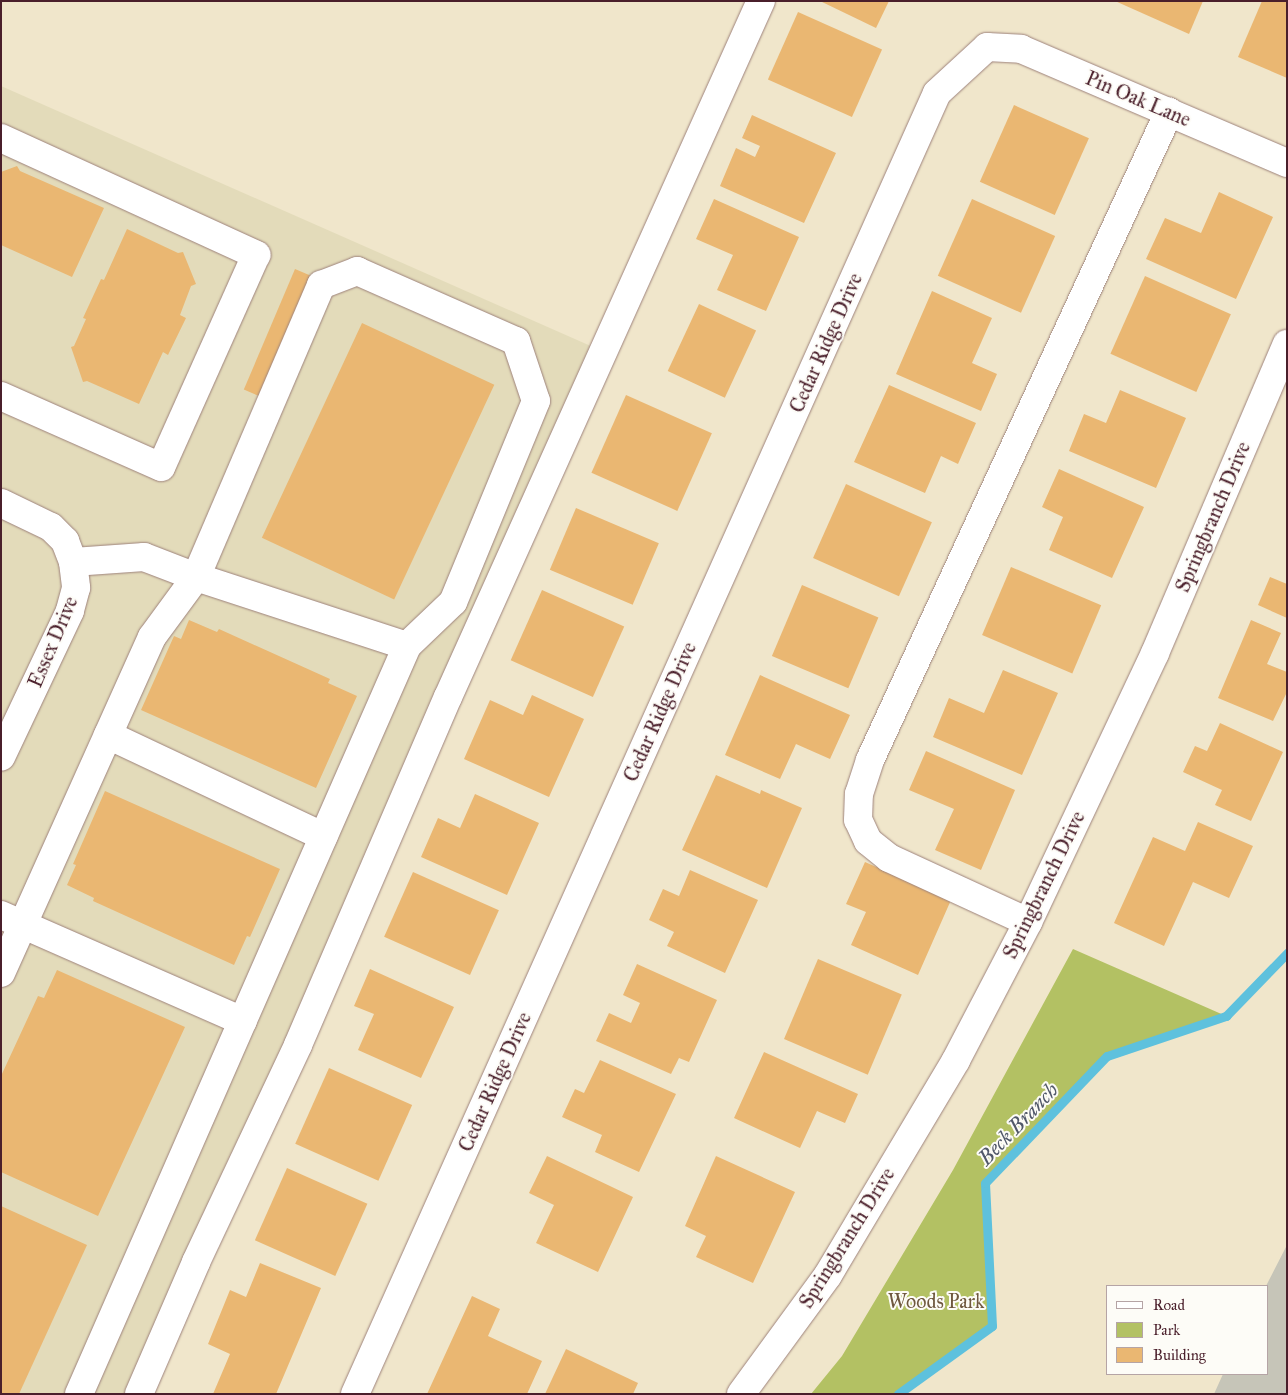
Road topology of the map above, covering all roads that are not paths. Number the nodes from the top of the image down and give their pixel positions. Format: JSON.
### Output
{"nodes":[{"id":1,"x":760,"y":1,"type":"edge"},
{"id":2,"x":987,"y":47,"type":"joint"},
{"id":3,"x":1169,"y":112,"type":"junction"},
{"id":4,"x":1,"y":138,"type":"edge"},
{"id":5,"x":1287,"y":163,"type":"edge"},
{"id":6,"x":1287,"y":344,"type":"edge"},
{"id":7,"x":1,"y":396,"type":"edge"},
{"id":8,"x":1,"y":503,"type":"edge"},
{"id":9,"x":73,"y":562,"type":"junction"},
{"id":10,"x":196,"y":577,"type":"junction"},
{"id":11,"x":407,"y":646,"type":"junction"},
{"id":12,"x":108,"y":735,"type":"junction"},
{"id":13,"x":1,"y":757,"type":"edge"},
{"id":14,"x":323,"y":836,"type":"junction"},
{"id":15,"x":12,"y":920,"type":"edge"},
{"id":16,"x":1028,"y":922,"type":"junction"},
{"id":17,"x":1,"y":973,"type":"edge"},
{"id":18,"x":243,"y":1020,"type":"junction"},
{"id":19,"x":78,"y":1394,"type":"edge"},
{"id":20,"x":139,"y":1394,"type":"edge"},
{"id":21,"x":356,"y":1394,"type":"edge"},
{"id":22,"x":741,"y":1394,"type":"edge"}],
"edges":[{"from":1,"to":20,"type":"street"},
{"from":2,"to":3,"type":"street","name":"Pin Oak Lane"},
{"from":2,"to":21,"type":"street","name":"Cedar Ridge Drive"},
{"from":3,"to":5,"type":"street","name":"Pin Oak Lane"},
{"from":3,"to":16,"type":"street"},
{"from":4,"to":7,"type":"street"},
{"from":6,"to":16,"type":"street","name":"Springbranch Drive"},
{"from":8,"to":9,"type":"street","name":"Essex Drive"},
{"from":9,"to":10,"type":"street"},
{"from":9,"to":13,"type":"street","name":"Essex Drive"},
{"from":10,"to":11,"type":"street"},
{"from":10,"to":11,"type":"street"},
{"from":10,"to":12,"type":"street"},
{"from":11,"to":14,"type":"street"},
{"from":12,"to":14,"type":"street"},
{"from":12,"to":15,"type":"street"},
{"from":14,"to":18,"type":"street"},
{"from":15,"to":17,"type":"street"},
{"from":15,"to":18,"type":"street"},
{"from":16,"to":22,"type":"street","name":"Springbranch Drive"},
{"from":18,"to":19,"type":"street"}]}
